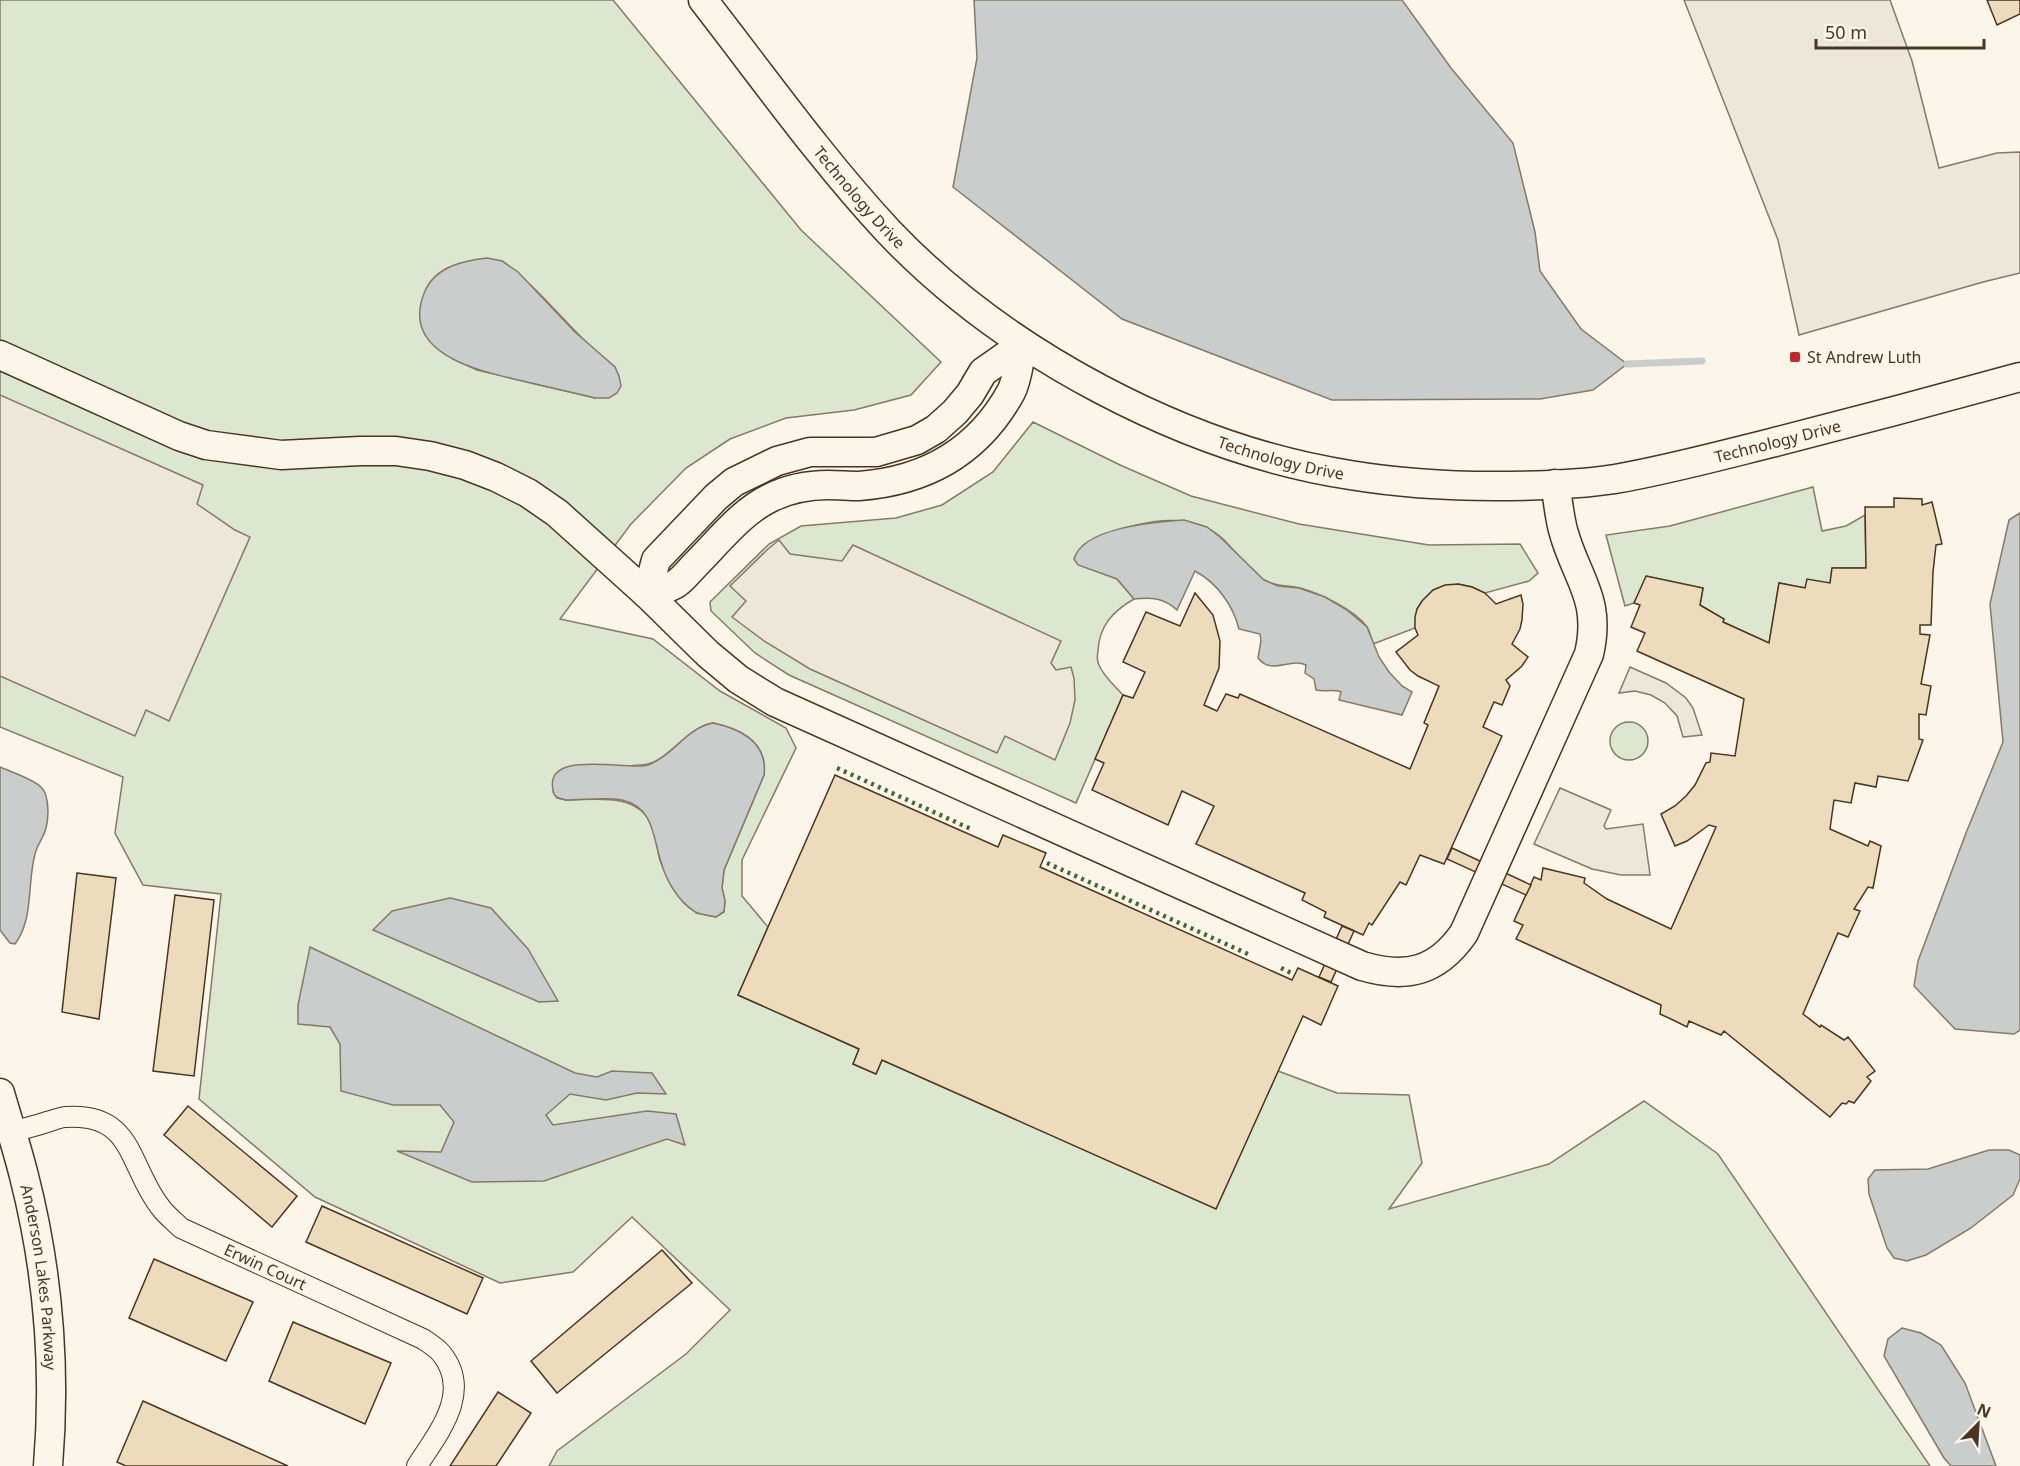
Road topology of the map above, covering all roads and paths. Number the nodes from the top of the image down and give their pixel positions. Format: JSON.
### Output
{"nodes":[{"id":1,"x":703,"y":0,"type":"edge"},
{"id":2,"x":1023,"y":344,"type":"junction"},
{"id":3,"x":0,"y":355,"type":"edge"},
{"id":4,"x":2020,"y":377,"type":"edge"},
{"id":5,"x":1556,"y":484,"type":"junction"},
{"id":6,"x":647,"y":594,"type":"junction"},
{"id":7,"x":0,"y":1093,"type":"edge"},
{"id":8,"x":11,"y":1132,"type":"junction"},
{"id":9,"x":48,"y":1466,"type":"edge"},
{"id":10,"x":417,"y":1466,"type":"edge"}],
"edges":[{"from":1,"to":2,"type":"street","name":"Technology Drive"},
{"from":2,"to":5,"type":"street","name":"Technology Drive"},
{"from":2,"to":6,"type":"street"},
{"from":3,"to":6,"type":"street"},
{"from":4,"to":5,"type":"street","name":"Technology Drive"},
{"from":5,"to":6,"type":"street"},
{"from":7,"to":8,"type":"street","name":"Anderson Lakes Parkway"},
{"from":8,"to":9,"type":"street","name":"Anderson Lakes Parkway"},
{"from":8,"to":10,"type":"street","name":"Erwin Court"}]}
